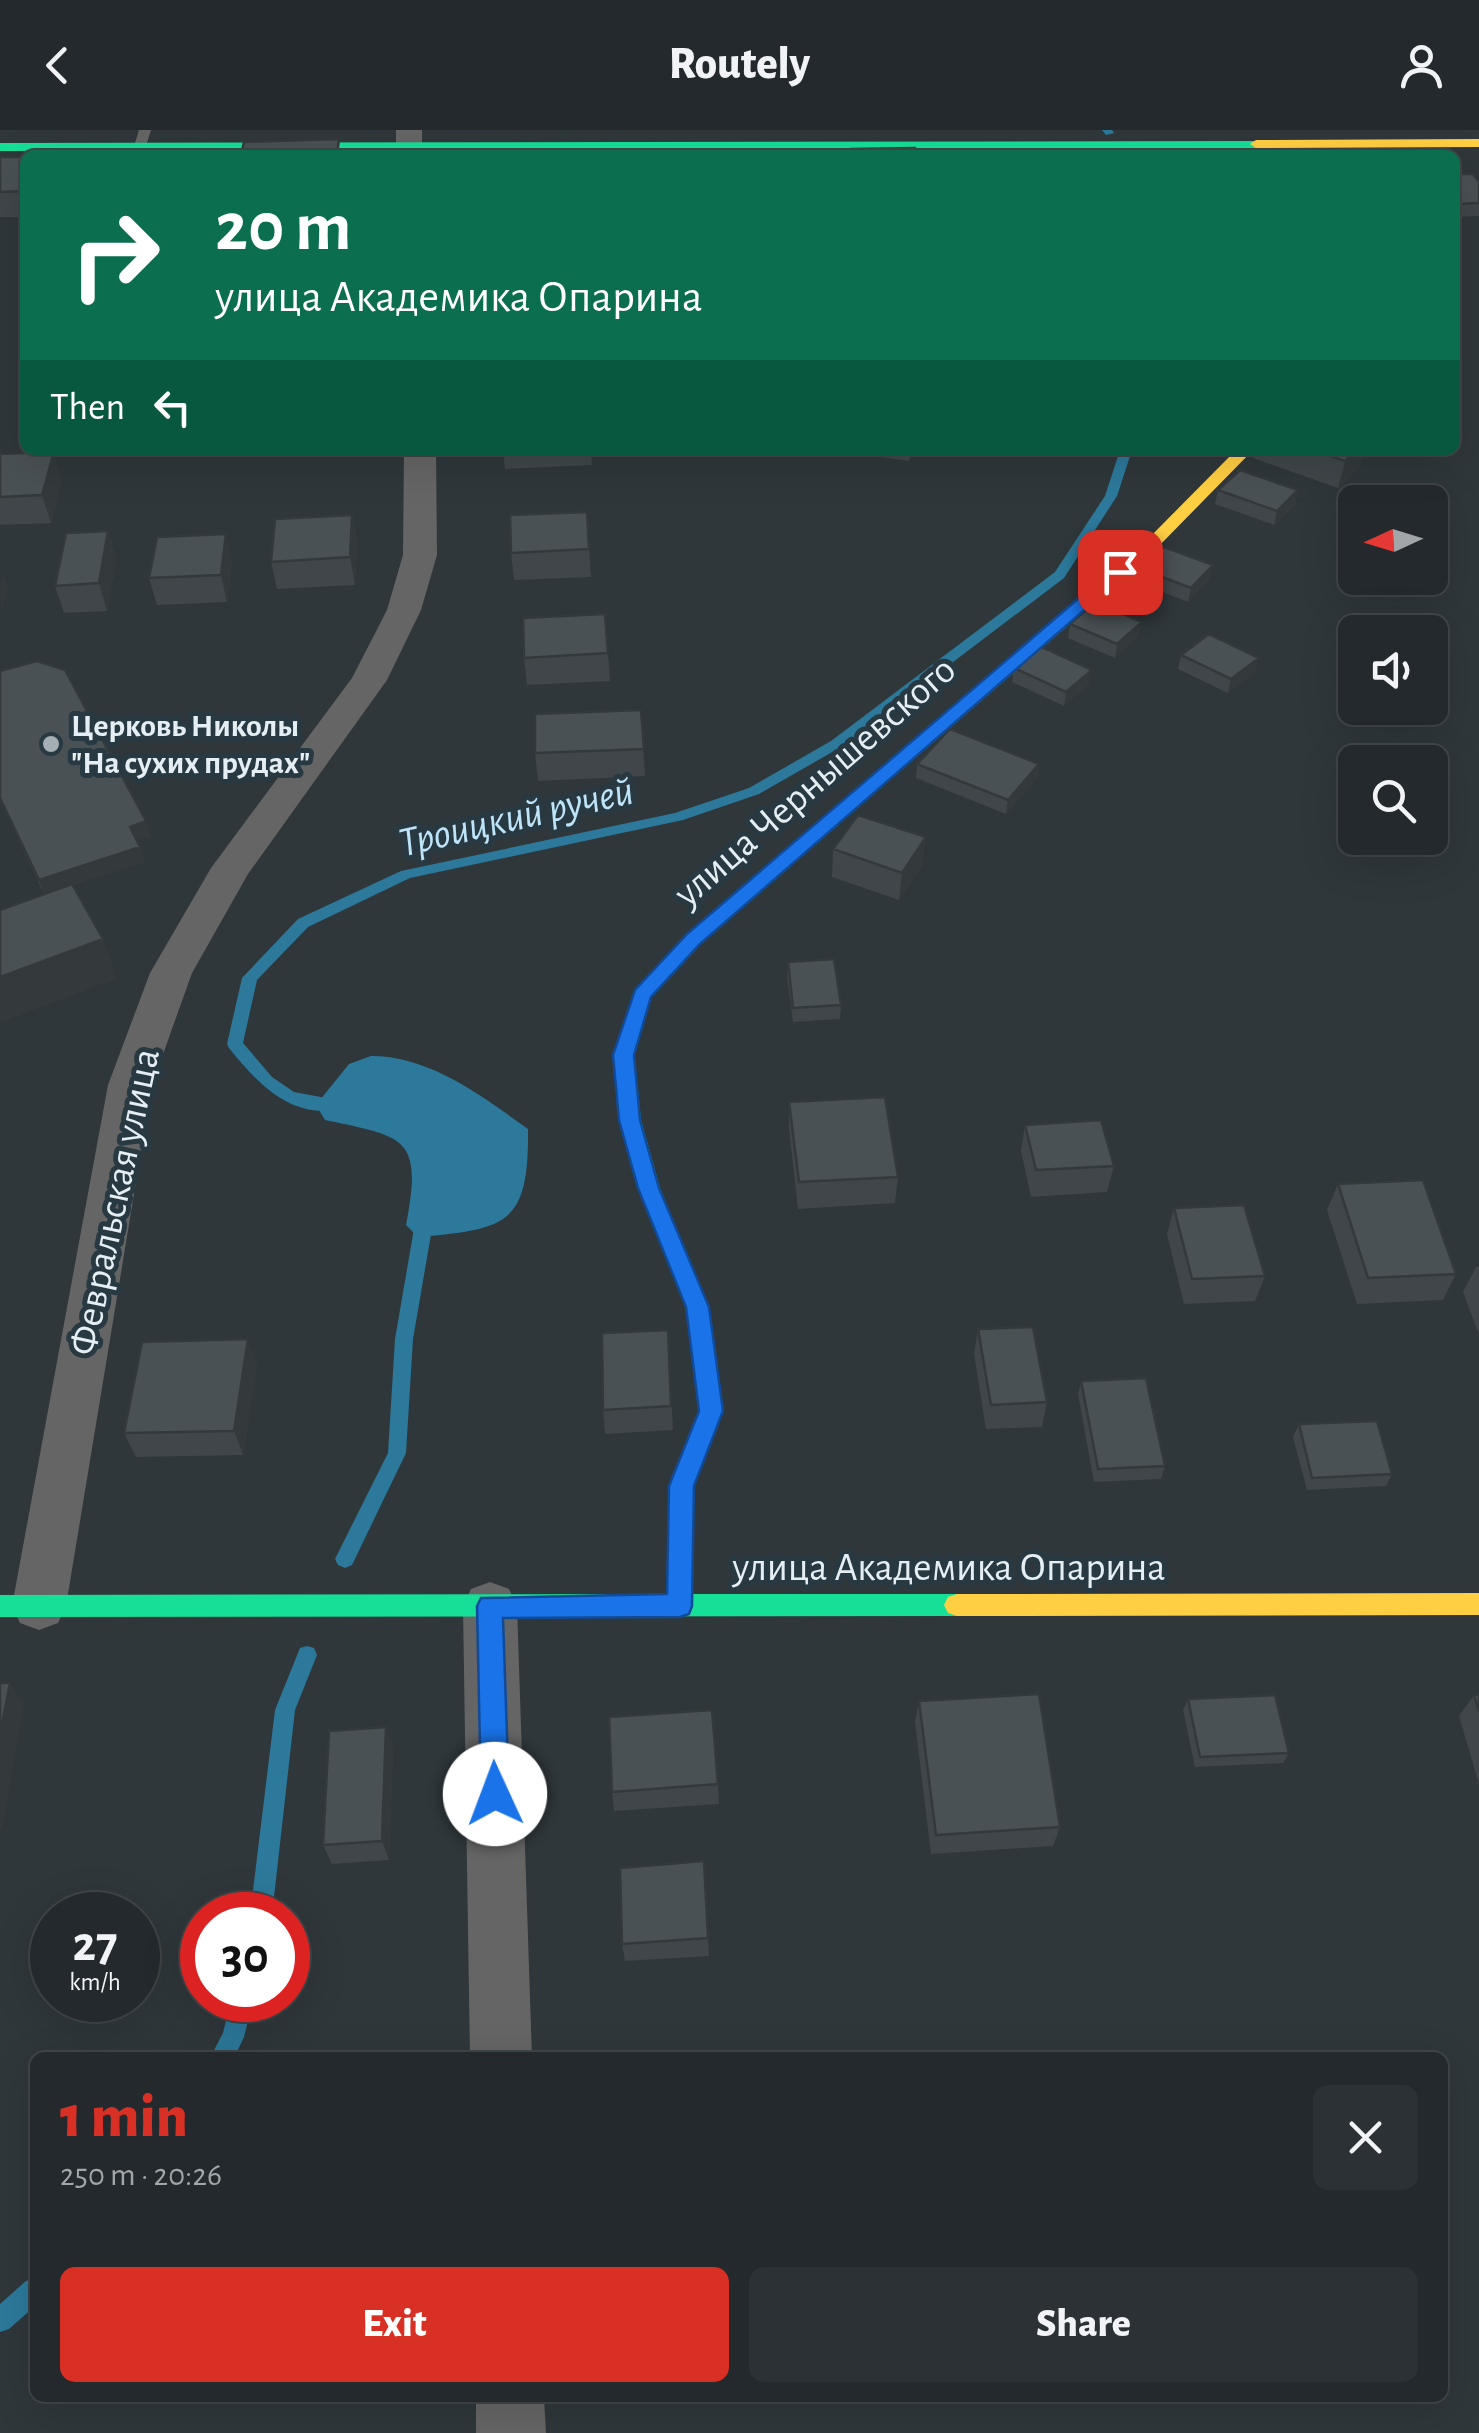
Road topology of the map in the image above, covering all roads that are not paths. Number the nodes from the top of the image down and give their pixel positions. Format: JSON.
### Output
{"nodes":[{"id":1,"x":143,"y":138,"type":"edge"},
{"id":2,"x":1479,"y":143,"type":"edge"},
{"id":3,"x":409,"y":144,"type":"edge"},
{"id":4,"x":0,"y":147,"type":"edge"},
{"id":5,"x":868,"y":150,"type":"edge"},
{"id":6,"x":1012,"y":150,"type":"edge"},
{"id":7,"x":420,"y":455,"type":"edge"},
{"id":8,"x":1240,"y":455,"type":"edge"},
{"id":9,"x":1479,"y":1604,"type":"edge"},
{"id":10,"x":19,"y":1606,"type":"edge"},
{"id":11,"x":490,"y":1606,"type":"junction"},
{"id":12,"x":680,"y":1606,"type":"junction"},
{"id":13,"x":501,"y":2052,"type":"edge"},
{"id":14,"x":510,"y":2402,"type":"edge"},
{"id":15,"x":510,"y":2433,"type":"edge"}],
"edges":[{"from":1,"to":3,"type":"street"},
{"from":1,"to":4,"type":"street"},
{"from":2,"to":6,"type":"street"},
{"from":3,"to":5,"type":"street"},
{"from":7,"to":10,"type":"street","name":"Февральская улица"},
{"from":8,"to":12,"type":"street","name":"улица Чернышевского"},
{"from":9,"to":12,"type":"street","name":"улица Академика Опарина"},
{"from":10,"to":11,"type":"street","name":"улица Академика Опарина"},
{"from":11,"to":12,"type":"street","name":"улица Академика Опарина"},
{"from":11,"to":13,"type":"street"},
{"from":14,"to":15,"type":"street"}]}
